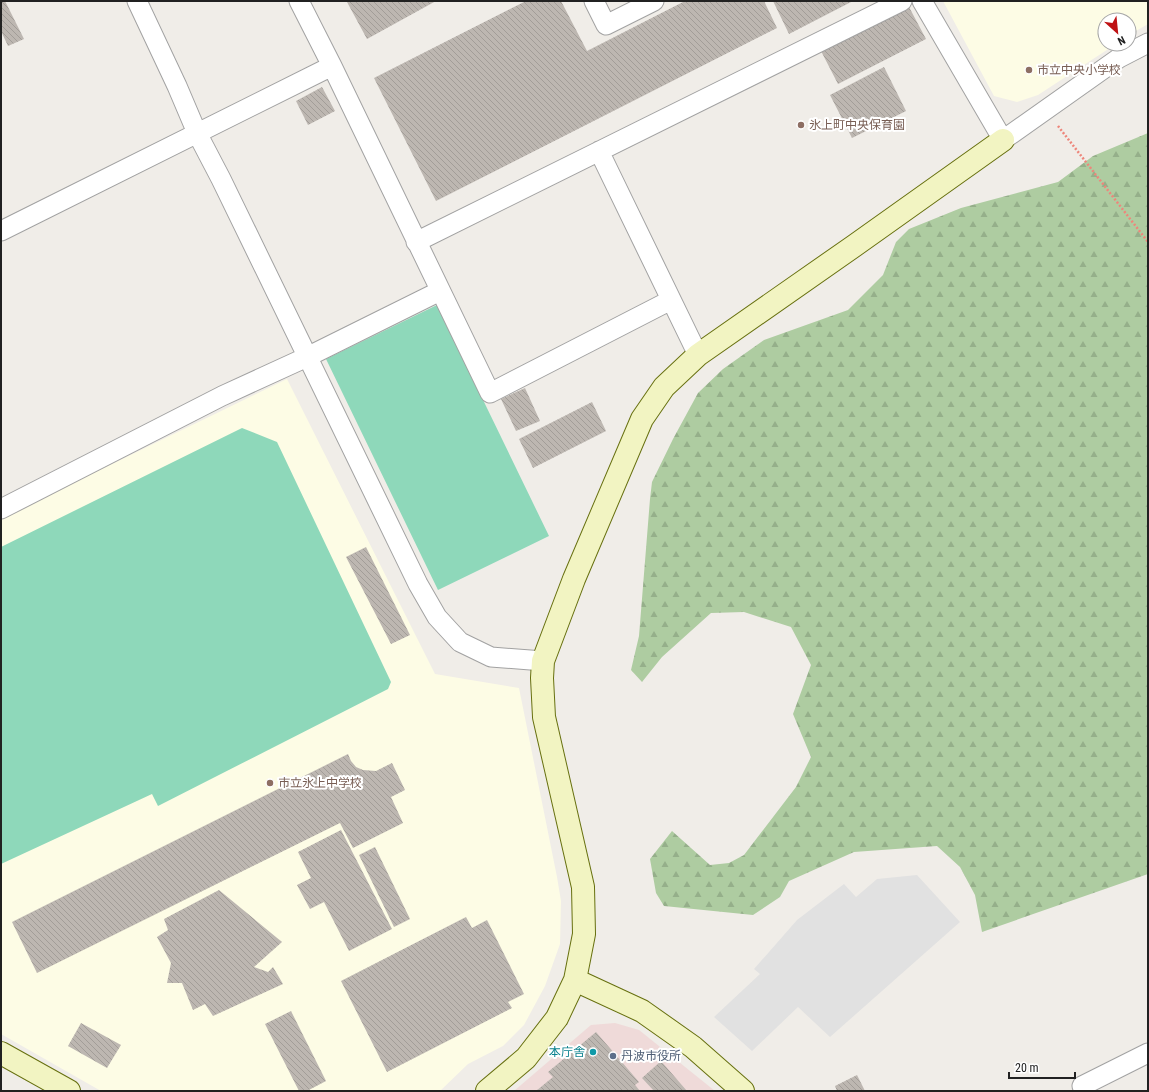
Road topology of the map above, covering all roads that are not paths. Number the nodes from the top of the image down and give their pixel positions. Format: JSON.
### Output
{"nodes":[{"id":1,"x":137,"y":1,"type":"edge"},
{"id":2,"x":299,"y":1,"type":"edge"},
{"id":3,"x":594,"y":1,"type":"edge"},
{"id":4,"x":654,"y":1,"type":"edge"},
{"id":5,"x":902,"y":1,"type":"edge"},
{"id":6,"x":922,"y":1,"type":"edge"},
{"id":7,"x":1148,"y":42,"type":"edge"},
{"id":8,"x":332,"y":66,"type":"junction"},
{"id":9,"x":197,"y":133,"type":"junction"},
{"id":10,"x":1003,"y":140,"type":"junction"},
{"id":11,"x":600,"y":151,"type":"junction"},
{"id":12,"x":1,"y":232,"type":"edge"},
{"id":13,"x":416,"y":242,"type":"junction"},
{"id":14,"x":440,"y":291,"type":"junction"},
{"id":15,"x":672,"y":300,"type":"junction"},
{"id":16,"x":698,"y":355,"type":"junction"},
{"id":17,"x":307,"y":357,"type":"junction"},
{"id":18,"x":1,"y":509,"type":"edge"},
{"id":19,"x":543,"y":661,"type":"junction"},
{"id":20,"x":575,"y":980,"type":"junction"},
{"id":21,"x":1,"y":1053,"type":"edge"},
{"id":22,"x":1148,"y":1053,"type":"edge"},
{"id":23,"x":69,"y":1091,"type":"edge"},
{"id":24,"x":487,"y":1091,"type":"edge"},
{"id":25,"x":744,"y":1091,"type":"edge"},
{"id":26,"x":1085,"y":1091,"type":"edge"}],
"edges":[{"from":1,"to":9,"type":"street"},
{"from":2,"to":8,"type":"street"},
{"from":3,"to":4,"type":"street"},
{"from":5,"to":11,"type":"street"},
{"from":6,"to":10,"type":"street"},
{"from":7,"to":10,"type":"street"},
{"from":8,"to":9,"type":"street"},
{"from":8,"to":13,"type":"street"},
{"from":9,"to":12,"type":"street"},
{"from":9,"to":17,"type":"street"},
{"from":10,"to":16,"type":"street"},
{"from":11,"to":13,"type":"street"},
{"from":11,"to":15,"type":"street"},
{"from":13,"to":14,"type":"street"},
{"from":14,"to":15,"type":"street"},
{"from":14,"to":17,"type":"street"},
{"from":15,"to":16,"type":"street"},
{"from":16,"to":19,"type":"street"},
{"from":17,"to":18,"type":"street"},
{"from":17,"to":19,"type":"street"},
{"from":19,"to":20,"type":"street"},
{"from":20,"to":24,"type":"street"},
{"from":20,"to":25,"type":"street"},
{"from":21,"to":23,"type":"street"},
{"from":22,"to":26,"type":"street"}]}
